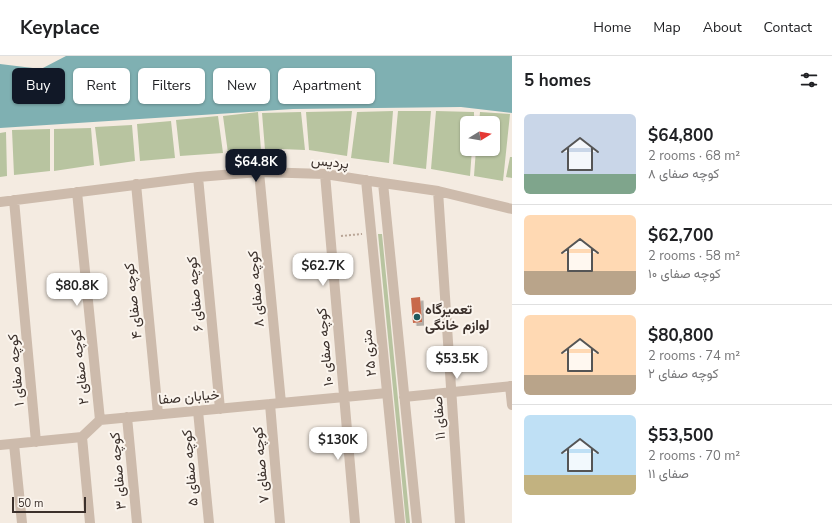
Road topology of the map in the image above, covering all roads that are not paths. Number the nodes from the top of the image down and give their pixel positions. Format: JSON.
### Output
{"nodes":[{"id":1,"x":259,"y":172,"type":"junction"},
{"id":2,"x":324,"y":174,"type":"junction"},
{"id":3,"x":198,"y":177,"type":"junction"},
{"id":4,"x":366,"y":180,"type":"junction"},
{"id":5,"x":383,"y":182,"type":"junction"},
{"id":6,"x":136,"y":184,"type":"junction"},
{"id":7,"x":438,"y":191,"type":"junction"},
{"id":8,"x":77,"y":192,"type":"junction"},
{"id":9,"x":14,"y":200,"type":"junction"},
{"id":10,"x":0,"y":202,"type":"edge"},
{"id":11,"x":512,"y":208,"type":"edge"},
{"id":12,"x":511,"y":386,"type":"edge"},
{"id":13,"x":451,"y":392,"type":"junction"},
{"id":14,"x":387,"y":393,"type":"junction"},
{"id":15,"x":343,"y":397,"type":"junction"},
{"id":16,"x":404,"y":397,"type":"junction"},
{"id":17,"x":281,"y":403,"type":"junction"},
{"id":18,"x":270,"y":404,"type":"junction"},
{"id":19,"x":512,"y":405,"type":"edge"},
{"id":20,"x":220,"y":409,"type":"junction"},
{"id":21,"x":198,"y":411,"type":"junction"},
{"id":22,"x":158,"y":414,"type":"junction"},
{"id":23,"x":127,"y":417,"type":"junction"},
{"id":24,"x":100,"y":420,"type":"junction"},
{"id":25,"x":82,"y":437,"type":"junction"},
{"id":26,"x":36,"y":442,"type":"junction"},
{"id":27,"x":14,"y":444,"type":"junction"},
{"id":28,"x":0,"y":446,"type":"edge"},
{"id":29,"x":22,"y":523,"type":"edge"},
{"id":30,"x":90,"y":523,"type":"edge"},
{"id":31,"x":137,"y":523,"type":"edge"},
{"id":32,"x":209,"y":523,"type":"edge"},
{"id":33,"x":280,"y":523,"type":"edge"},
{"id":34,"x":355,"y":523,"type":"edge"},
{"id":35,"x":400,"y":523,"type":"edge"},
{"id":36,"x":417,"y":523,"type":"edge"},
{"id":37,"x":460,"y":523,"type":"edge"}],
"edges":[{"from":1,"to":2,"type":"street","name":"پردیس"},
{"from":1,"to":3,"type":"street","name":"پردیس"},
{"from":1,"to":17,"type":"street","name":"کوچه صفای ۸"},
{"from":2,"to":4,"type":"street","name":"پردیس"},
{"from":2,"to":15,"type":"street","name":"کوچه صفای ۱۰"},
{"from":3,"to":6,"type":"street","name":"پردیس"},
{"from":3,"to":20,"type":"street","name":"کوچه صفای ۶"},
{"from":4,"to":5,"type":"street","name":"پردیس"},
{"from":4,"to":14,"type":"street","name":"۲۵ متری"},
{"from":5,"to":7,"type":"street","name":"پردیس"},
{"from":5,"to":16,"type":"street"},
{"from":6,"to":8,"type":"street","name":"پردیس"},
{"from":6,"to":22,"type":"street","name":"کوچه صفای ۴"},
{"from":7,"to":11,"type":"street","name":"پردیس"},
{"from":7,"to":13,"type":"street","name":"صفای ۱۱"},
{"from":8,"to":9,"type":"street","name":"پردیس"},
{"from":8,"to":24,"type":"street","name":"کوچه صفای ۲"},
{"from":9,"to":10,"type":"street","name":"پردیس"},
{"from":9,"to":26,"type":"street","name":"کوچه صفای ۱"},
{"from":12,"to":13,"type":"street"},
{"from":12,"to":19,"type":"street"},
{"from":13,"to":16,"type":"street"},
{"from":13,"to":37,"type":"street","name":"صفای ۱۱"},
{"from":14,"to":15,"type":"street","name":"خیابان صفا"},
{"from":14,"to":35,"type":"street","name":"۲۵ متری"},
{"from":15,"to":17,"type":"street","name":"خیابان صفا"},
{"from":15,"to":34,"type":"street","name":"کوچه صفای ۱۰"},
{"from":16,"to":36,"type":"street"},
{"from":17,"to":18,"type":"street","name":"خیابان صفا"},
{"from":18,"to":20,"type":"street","name":"خیابان صفا"},
{"from":18,"to":33,"type":"street","name":"کوچه صفای ۷"},
{"from":20,"to":21,"type":"street","name":"خیابان صفا"},
{"from":21,"to":22,"type":"street","name":"خیابان صفا"},
{"from":21,"to":32,"type":"street","name":"کوچه صفای ۵"},
{"from":22,"to":23,"type":"street","name":"خیابان صفا"},
{"from":23,"to":24,"type":"street","name":"خیابان صفا"},
{"from":23,"to":31,"type":"street","name":"کوچه صفای ۳"},
{"from":24,"to":25,"type":"street"},
{"from":25,"to":26,"type":"street"},
{"from":25,"to":30,"type":"street"},
{"from":26,"to":27,"type":"street"},
{"from":27,"to":28,"type":"street"},
{"from":27,"to":29,"type":"street"}]}
